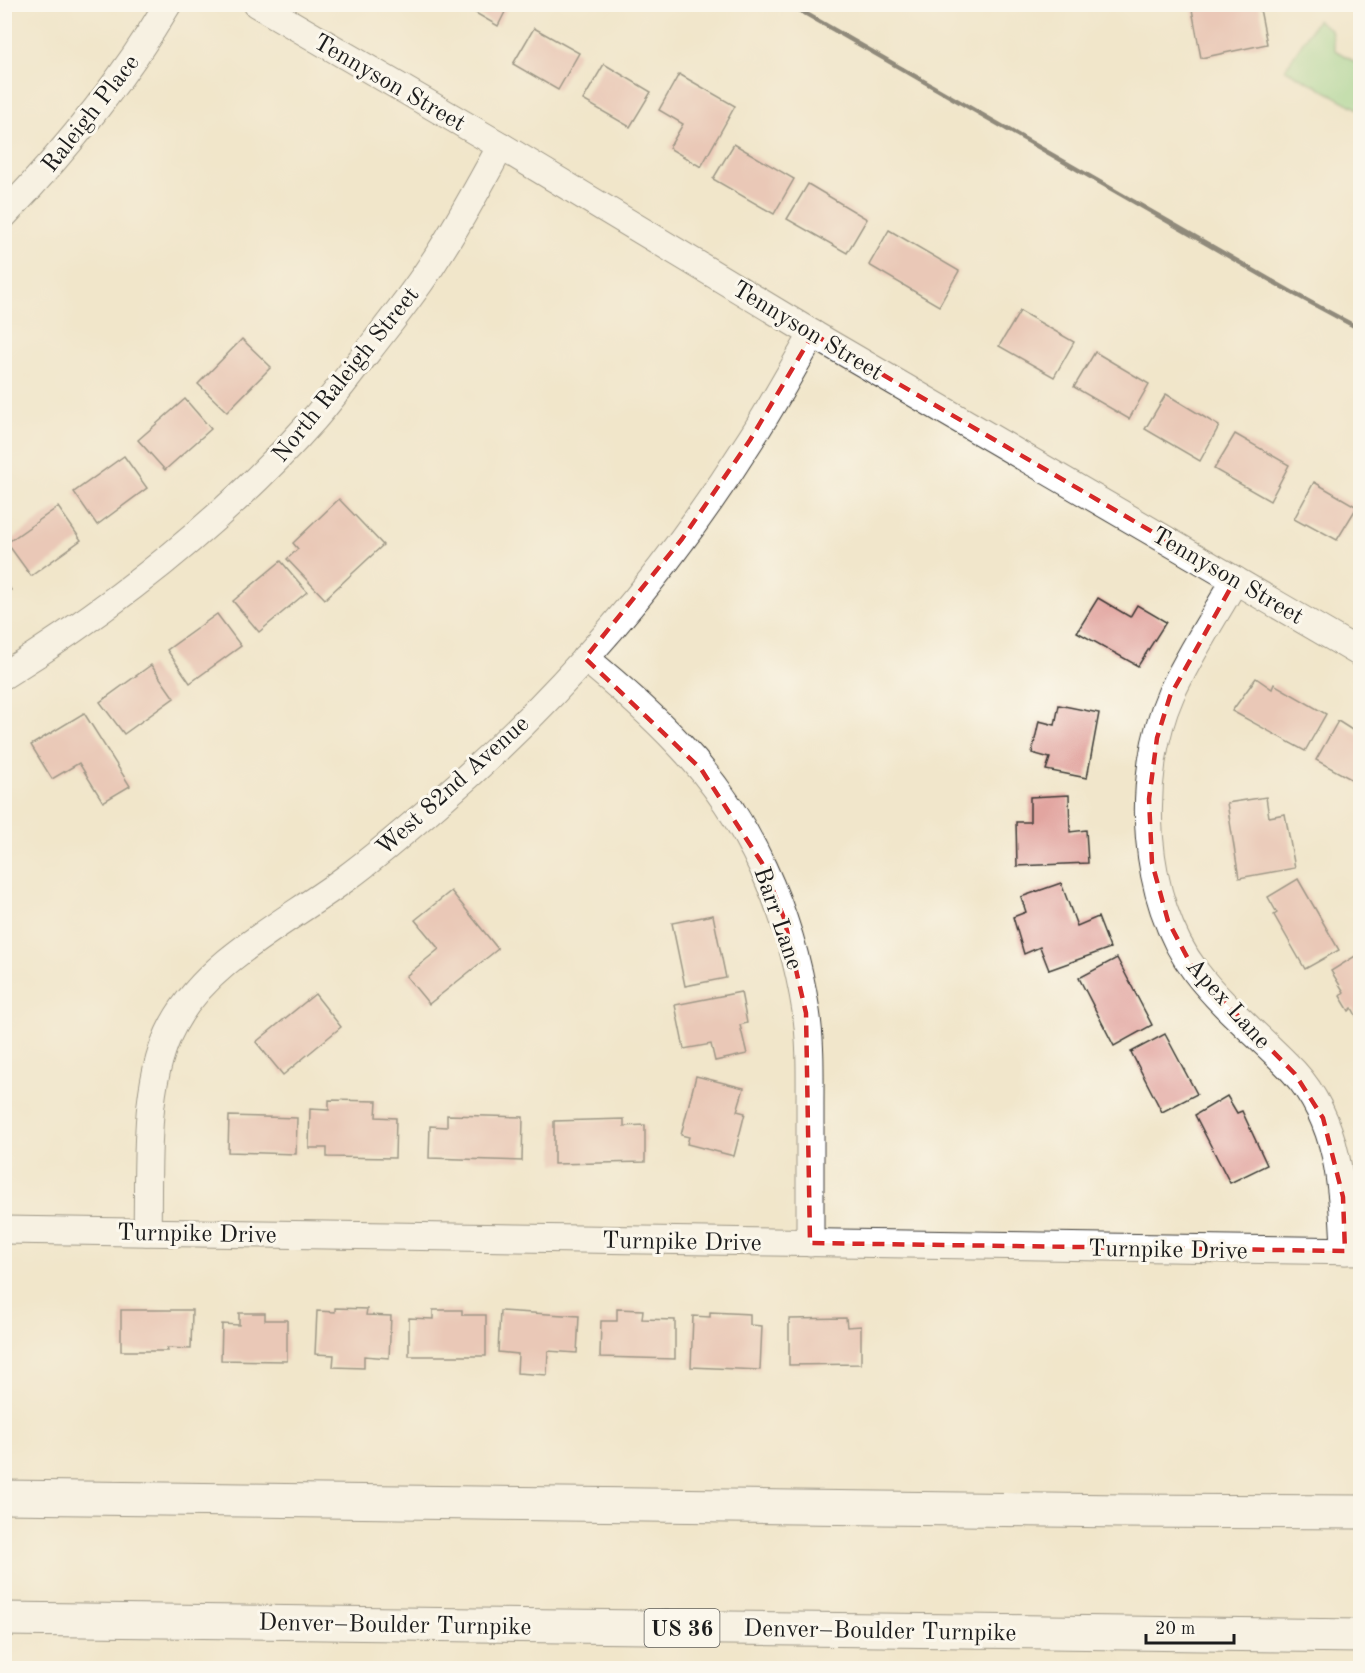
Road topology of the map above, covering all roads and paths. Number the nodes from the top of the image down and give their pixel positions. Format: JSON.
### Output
{"nodes":[{"id":1,"x":168,"y":4,"type":"edge"},
{"id":2,"x":257,"y":4,"type":"edge"},
{"id":3,"x":501,"y":146,"type":"junction"},
{"id":4,"x":4,"y":215,"type":"edge"},
{"id":5,"x":813,"y":334,"type":"junction"},
{"id":6,"x":1235,"y":580,"type":"junction"},
{"id":7,"x":1360,"y":653,"type":"edge"},
{"id":8,"x":585,"y":658,"type":"junction"},
{"id":9,"x":4,"y":675,"type":"edge"},
{"id":10,"x":4,"y":1230,"type":"edge"},
{"id":11,"x":147,"y":1232,"type":"junction"},
{"id":12,"x":810,"y":1243,"type":"junction"},
{"id":13,"x":1353,"y":1251,"type":"edge"},
{"id":14,"x":4,"y":1497,"type":"edge"},
{"id":15,"x":1360,"y":1512,"type":"edge"},
{"id":16,"x":4,"y":1619,"type":"edge"},
{"id":17,"x":1360,"y":1636,"type":"edge"}],
"edges":[{"from":1,"to":4,"type":"street","name":"Raleigh Place"},
{"from":2,"to":3,"type":"street","name":"Tennyson Street"},
{"from":3,"to":5,"type":"street","name":"Tennyson Street"},
{"from":3,"to":9,"type":"street","name":"North Raleigh Street"},
{"from":5,"to":6,"type":"street","name":"Tennyson Street"},
{"from":5,"to":8,"type":"street","name":"West 82nd Avenue"},
{"from":6,"to":7,"type":"street","name":"Tennyson Street"},
{"from":6,"to":13,"type":"street","name":"Apex Lane"},
{"from":8,"to":11,"type":"street","name":"West 82nd Avenue"},
{"from":8,"to":12,"type":"street","name":"Barr Lane"},
{"from":10,"to":11,"type":"street","name":"Turnpike Drive"},
{"from":11,"to":12,"type":"street","name":"Turnpike Drive"},
{"from":12,"to":13,"type":"street","name":"Turnpike Drive"},
{"from":14,"to":15,"type":"highway"},
{"from":16,"to":17,"type":"highway","name":"Denver–Boulder Turnpike","number":"US 36"}]}
